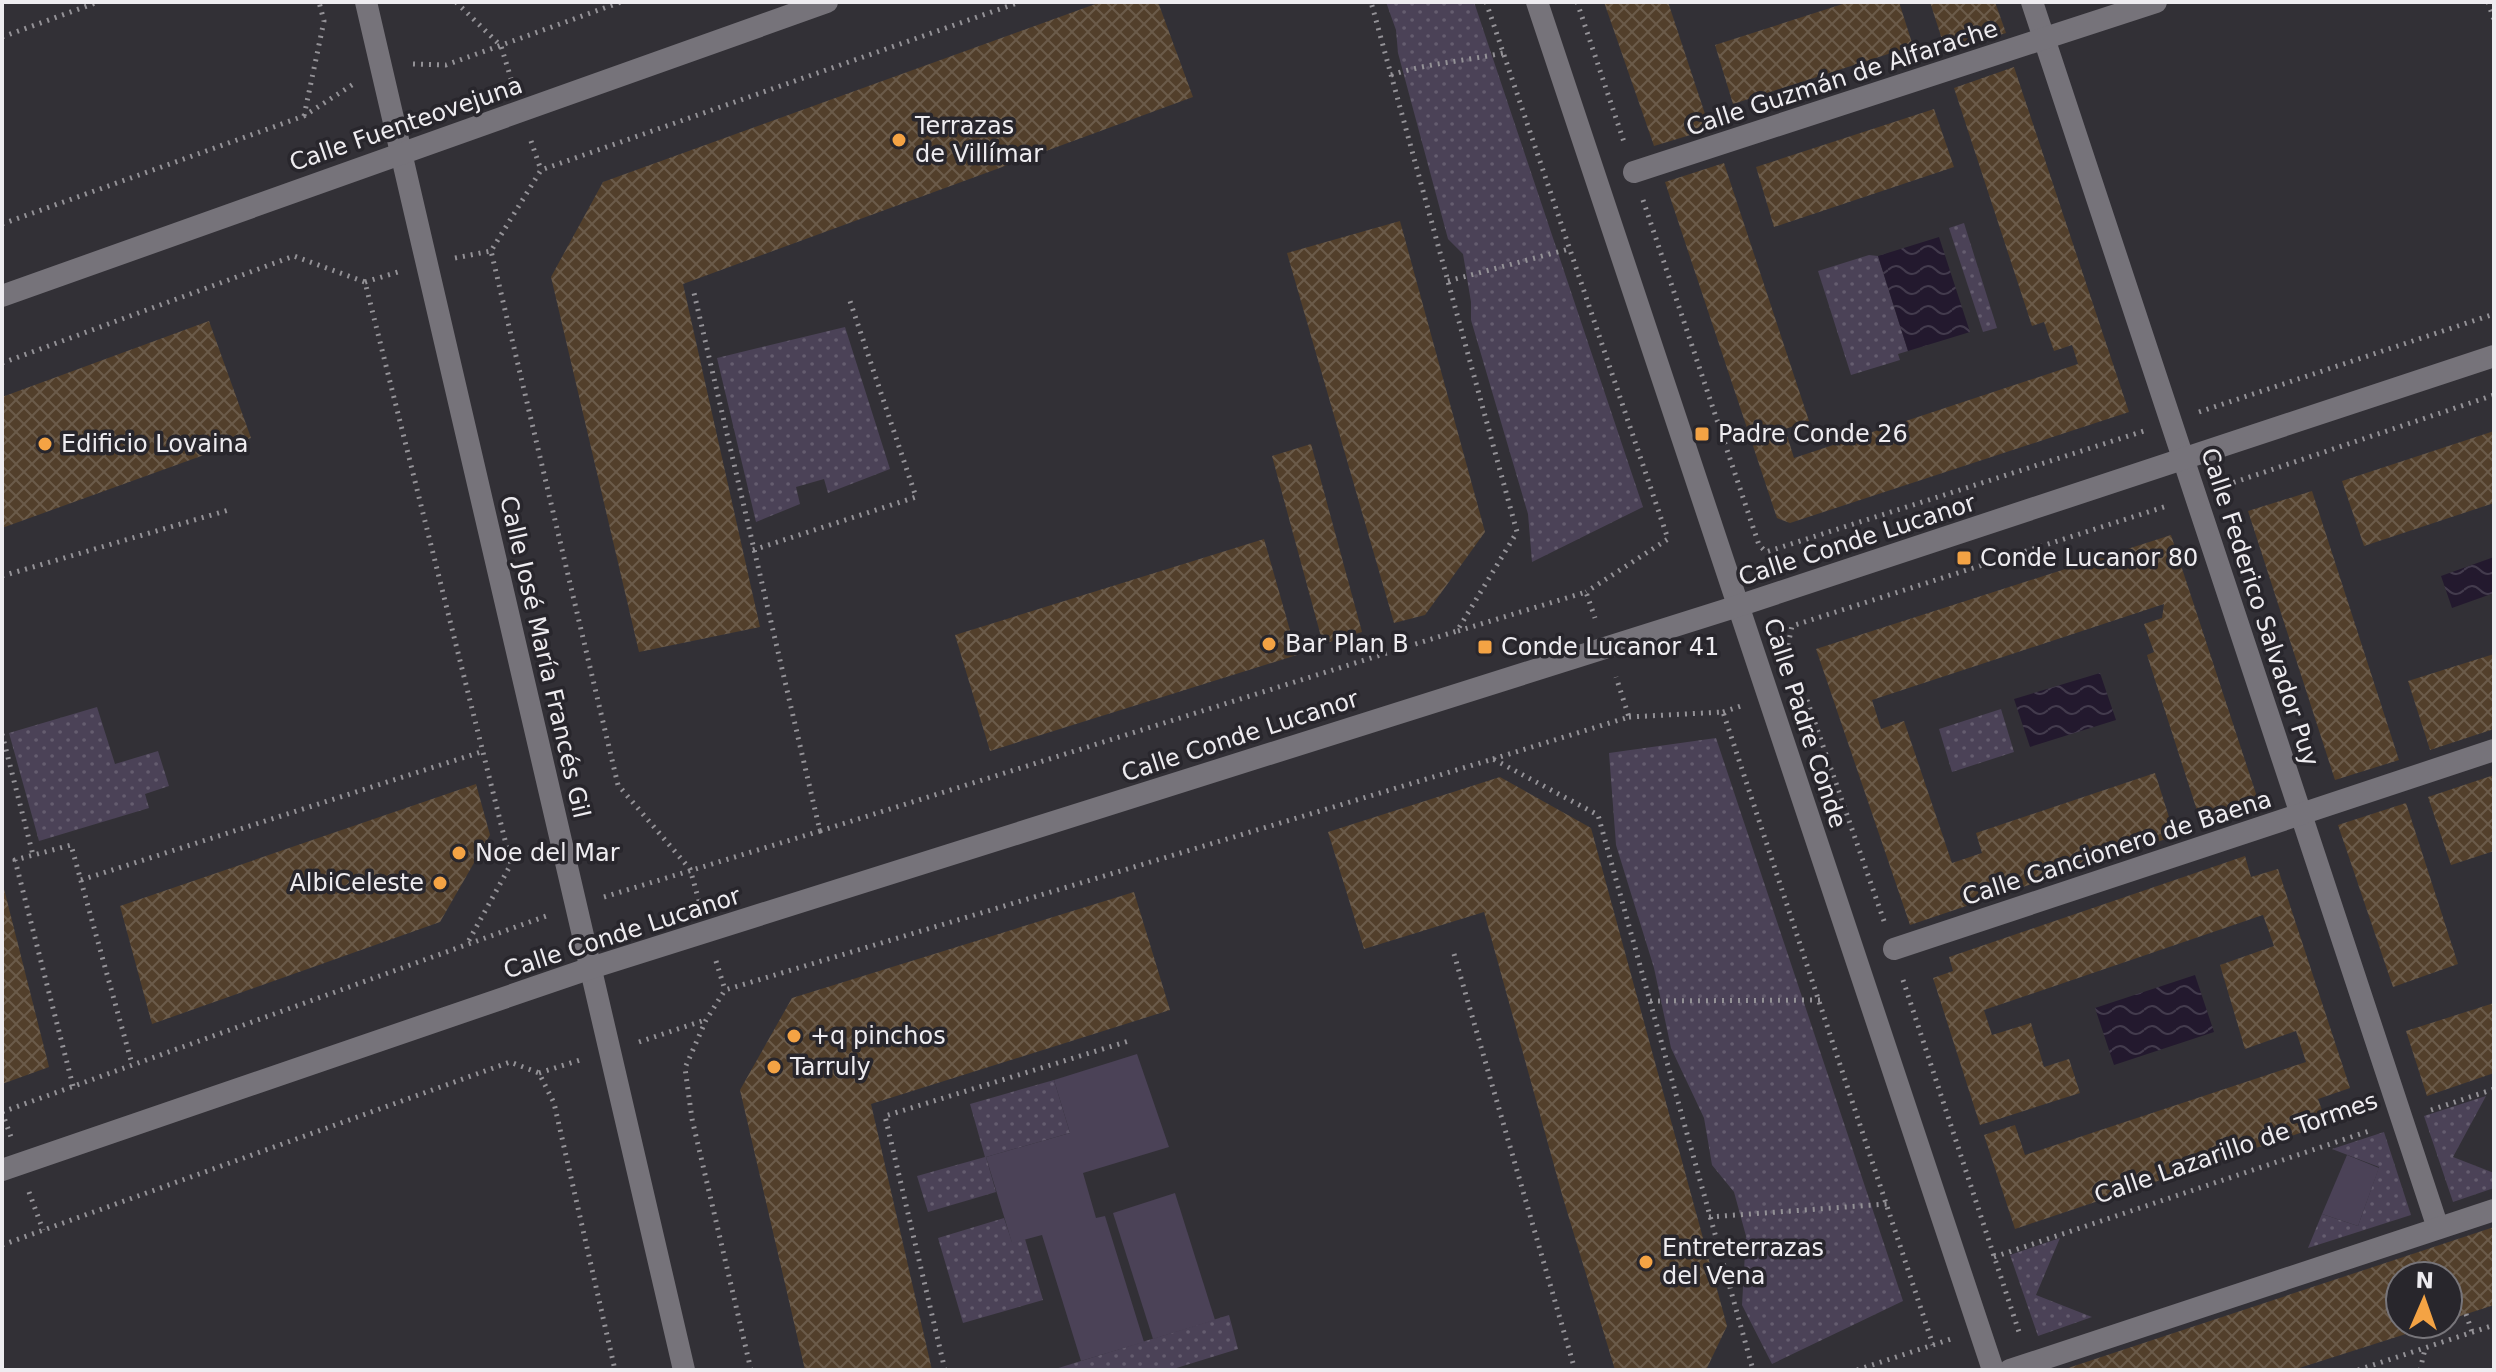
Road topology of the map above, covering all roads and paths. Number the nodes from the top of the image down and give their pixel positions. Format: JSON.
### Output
{"nodes":[{"id":1,"x":98,"y":2,"type":"edge"},
{"id":2,"x":319,"y":2,"type":"edge"},
{"id":3,"x":366,"y":2,"type":"edge"},
{"id":4,"x":456,"y":2,"type":"edge"},
{"id":5,"x":621,"y":2,"type":"edge"},
{"id":6,"x":827,"y":2,"type":"edge"},
{"id":7,"x":1020,"y":2,"type":"edge"},
{"id":8,"x":1371,"y":2,"type":"edge"},
{"id":9,"x":1486,"y":2,"type":"edge"},
{"id":10,"x":1537,"y":2,"type":"edge"},
{"id":11,"x":1577,"y":2,"type":"edge"},
{"id":12,"x":2032,"y":2,"type":"edge"},
{"id":13,"x":2156,"y":2,"type":"edge"},
{"id":14,"x":2488,"y":2,"type":"edge"},
{"id":15,"x":2494,"y":20,"type":"edge"},
{"id":16,"x":2,"y":37,"type":"edge"},
{"id":17,"x":2045,"y":40,"type":"junction"},
{"id":18,"x":501,"y":46,"type":"junction"},
{"id":19,"x":1503,"y":53,"type":"junction"},
{"id":20,"x":383,"y":72,"type":"junction"},
{"id":21,"x":1391,"y":75,"type":"junction"},
{"id":22,"x":304,"y":116,"type":"junction"},
{"id":23,"x":401,"y":153,"type":"junction"},
{"id":24,"x":1634,"y":172,"type":"junction"},
{"id":25,"x":2,"y":224,"type":"edge"},
{"id":26,"x":1569,"y":249,"type":"junction"},
{"id":27,"x":1448,"y":281,"type":"junction"},
{"id":28,"x":2,"y":296,"type":"edge"},
{"id":29,"x":850,"y":301,"type":"dead end"},
{"id":30,"x":2494,"y":314,"type":"edge"},
{"id":31,"x":2494,"y":356,"type":"edge"},
{"id":32,"x":2,"y":363,"type":"edge"},
{"id":33,"x":2494,"y":395,"type":"edge"},
{"id":34,"x":2171,"y":421,"type":"junction"},
{"id":35,"x":2183,"y":459,"type":"junction"},
{"id":36,"x":2196,"y":495,"type":"junction"},
{"id":37,"x":232,"y":509,"type":"dead end"},
{"id":38,"x":753,"y":550,"type":"dead end"},
{"id":39,"x":2,"y":576,"type":"edge"},
{"id":40,"x":1586,"y":592,"type":"dead end"},
{"id":41,"x":1738,"y":606,"type":"junction"},
{"id":42,"x":1792,"y":657,"type":"dead end"},
{"id":43,"x":1802,"y":686,"type":"dead end"},
{"id":44,"x":1629,"y":717,"type":"dead end"},
{"id":45,"x":2,"y":734,"type":"edge"},
{"id":46,"x":2494,"y":750,"type":"edge"},
{"id":47,"x":481,"y":752,"type":"junction"},
{"id":48,"x":2301,"y":814,"type":"junction"},
{"id":49,"x":820,"y":831,"type":"dead end"},
{"id":50,"x":33,"y":855,"type":"junction"},
{"id":51,"x":690,"y":869,"type":"dead end"},
{"id":52,"x":81,"y":880,"type":"junction"},
{"id":53,"x":468,"y":943,"type":"dead end"},
{"id":54,"x":1894,"y":949,"type":"junction"},
{"id":55,"x":1454,"y":954,"type":"dead end"},
{"id":56,"x":591,"y":968,"type":"junction"},
{"id":57,"x":1821,"y":1000,"type":"junction"},
{"id":58,"x":1650,"y":1001,"type":"junction"},
{"id":59,"x":1132,"y":1040,"type":"dead end"},
{"id":60,"x":132,"y":1064,"type":"dead end"},
{"id":61,"x":73,"y":1086,"type":"dead end"},
{"id":62,"x":2494,"y":1089,"type":"edge"},
{"id":63,"x":2402,"y":1119,"type":"junction"},
{"id":64,"x":2,"y":1170,"type":"edge"},
{"id":65,"x":1887,"y":1204,"type":"junction"},
{"id":66,"x":2494,"y":1210,"type":"edge"},
{"id":67,"x":1709,"y":1217,"type":"junction"},
{"id":68,"x":2438,"y":1228,"type":"junction"},
{"id":69,"x":2,"y":1245,"type":"edge"},
{"id":70,"x":1994,"y":1257,"type":"junction"},
{"id":71,"x":2466,"y":1314,"type":"dead end"},
{"id":72,"x":2014,"y":1317,"type":"junction"},
{"id":73,"x":2494,"y":1325,"type":"edge"},
{"id":74,"x":1979,"y":1329,"type":"junction"},
{"id":75,"x":2472,"y":1333,"type":"junction"},
{"id":76,"x":1933,"y":1345,"type":"junction"},
{"id":77,"x":2426,"y":1348,"type":"junction"},
{"id":78,"x":2020,"y":1367,"type":"edge"},
{"id":79,"x":615,"y":1370,"type":"edge"},
{"id":80,"x":684,"y":1370,"type":"edge"},
{"id":81,"x":751,"y":1370,"type":"edge"},
{"id":82,"x":945,"y":1370,"type":"edge"},
{"id":83,"x":1575,"y":1370,"type":"edge"},
{"id":84,"x":1753,"y":1370,"type":"edge"},
{"id":85,"x":1857,"y":1370,"type":"edge"},
{"id":86,"x":1993,"y":1370,"type":"edge"},
{"id":87,"x":2358,"y":1370,"type":"edge"},
{"id":88,"x":2420,"y":1370,"type":"edge"}],
"edges":[{"from":1,"to":16,"type":"path"},
{"from":2,"to":22,"type":"path"},
{"from":3,"to":20,"type":"street","name":"Calle José María Francés Gil"},
{"from":4,"to":18,"type":"path"},
{"from":5,"to":18,"type":"path"},
{"from":6,"to":23,"type":"street","name":"Calle Fuenteovejuna"},
{"from":7,"to":51,"type":"path"},
{"from":8,"to":21,"type":"path"},
{"from":9,"to":19,"type":"path"},
{"from":10,"to":41,"type":"street","name":"Calle Padre Conde"},
{"from":11,"to":24,"type":"path"},
{"from":12,"to":17,"type":"street","name":"Calle Federico Salvador Puy"},
{"from":13,"to":17,"type":"street","name":"Calle Guzmán de Alfarache"},
{"from":14,"to":15,"type":"path"},
{"from":17,"to":24,"type":"street","name":"Calle Guzmán de Alfarache"},
{"from":17,"to":34,"type":"street","name":"Calle Federico Salvador Puy"},
{"from":18,"to":20,"type":"path"},
{"from":19,"to":21,"type":"path"},
{"from":19,"to":26,"type":"path"},
{"from":20,"to":22,"type":"path"},
{"from":20,"to":23,"type":"street","name":"Calle José María Francés Gil"},
{"from":21,"to":27,"type":"path"},
{"from":22,"to":25,"type":"path"},
{"from":23,"to":28,"type":"street","name":"Calle Fuenteovejuna"},
{"from":23,"to":56,"type":"street","name":"Calle José María Francés Gil"},
{"from":24,"to":34,"type":"path"},
{"from":26,"to":27,"type":"path"},
{"from":26,"to":40,"type":"path"},
{"from":27,"to":49,"type":"path"},
{"from":29,"to":38,"type":"path"},
{"from":30,"to":34,"type":"path"},
{"from":31,"to":35,"type":"street","name":"Calle Conde Lucanor"},
{"from":32,"to":47,"type":"path"},
{"from":33,"to":36,"type":"path"},
{"from":34,"to":35,"type":"street","name":"Calle Federico Salvador Puy"},
{"from":35,"to":36,"type":"street","name":"Calle Federico Salvador Puy"},
{"from":35,"to":41,"type":"street","name":"Calle Conde Lucanor"},
{"from":36,"to":42,"type":"path"},
{"from":36,"to":48,"type":"street","name":"Calle Federico Salvador Puy"},
{"from":37,"to":39,"type":"path"},
{"from":41,"to":56,"type":"street","name":"Calle Conde Lucanor"},
{"from":41,"to":74,"type":"street","name":"Calle Padre Conde"},
{"from":43,"to":54,"type":"path"},
{"from":44,"to":57,"type":"path"},
{"from":45,"to":50,"type":"path"},
{"from":46,"to":48,"type":"street","name":"Calle Cancionero de Baena"},
{"from":47,"to":52,"type":"path"},
{"from":47,"to":53,"type":"path"},
{"from":48,"to":54,"type":"street","name":"Calle Cancionero de Baena"},
{"from":48,"to":63,"type":"street","name":"Calle Federico Salvador Puy"},
{"from":50,"to":52,"type":"path"},
{"from":50,"to":61,"type":"path"},
{"from":52,"to":60,"type":"path"},
{"from":54,"to":70,"type":"path"},
{"from":55,"to":83,"type":"path"},
{"from":56,"to":64,"type":"street","name":"Calle Conde Lucanor"},
{"from":56,"to":80,"type":"street","name":"Calle José María Francés Gil"},
{"from":57,"to":58,"type":"path"},
{"from":57,"to":65,"type":"path"},
{"from":58,"to":67,"type":"path"},
{"from":58,"to":81,"type":"path"},
{"from":59,"to":82,"type":"path"},
{"from":62,"to":63,"type":"path","name":"Calle Lazarillo de Tormes"},
{"from":63,"to":68,"type":"street","name":"Calle Federico Salvador Puy"},
{"from":63,"to":70,"type":"path","name":"Calle Lazarillo de Tormes"},
{"from":65,"to":67,"type":"path"},
{"from":65,"to":76,"type":"path"},
{"from":66,"to":68,"type":"street"},
{"from":67,"to":84,"type":"path"},
{"from":68,"to":78,"type":"street"},
{"from":69,"to":79,"type":"path"},
{"from":70,"to":72,"type":"path"},
{"from":71,"to":75,"type":"path"},
{"from":72,"to":74,"type":"path"},
{"from":72,"to":78,"type":"path"},
{"from":73,"to":75,"type":"path"},
{"from":74,"to":76,"type":"path"},
{"from":74,"to":86,"type":"street","name":"Calle Padre Conde"},
{"from":75,"to":77,"type":"path"},
{"from":76,"to":85,"type":"path"},
{"from":77,"to":87,"type":"path"},
{"from":77,"to":88,"type":"path"}]}
